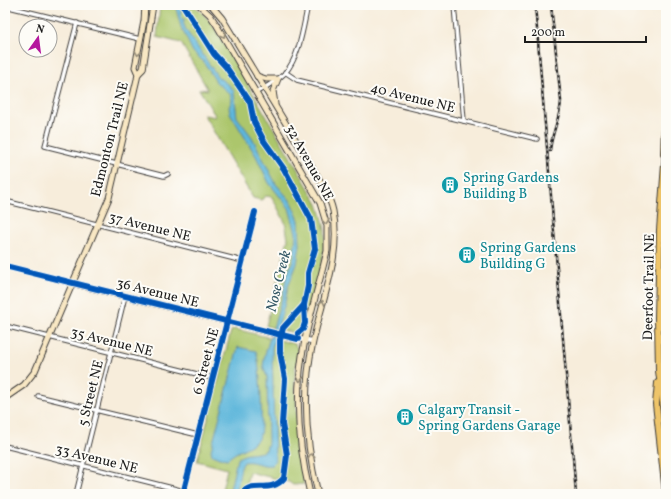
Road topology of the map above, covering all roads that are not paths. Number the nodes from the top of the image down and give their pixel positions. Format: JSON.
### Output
{"nodes":[{"id":1,"x":145,"y":5,"type":"edge"},
{"id":2,"x":153,"y":5,"type":"edge"},
{"id":3,"x":199,"y":5,"type":"edge"},
{"id":4,"x":211,"y":5,"type":"edge"},
{"id":5,"x":308,"y":5,"type":"edge"},
{"id":6,"x":454,"y":5,"type":"edge"},
{"id":7,"x":5,"y":6,"type":"edge"},
{"id":8,"x":77,"y":23,"type":"junction"},
{"id":9,"x":140,"y":39,"type":"junction"},
{"id":10,"x":285,"y":72,"type":"junction"},
{"id":11,"x":138,"y":74,"type":"junction"},
{"id":12,"x":256,"y":75,"type":"junction"},
{"id":13,"x":278,"y":79,"type":"junction"},
{"id":14,"x":263,"y":88,"type":"junction"},
{"id":15,"x":256,"y":92,"type":"junction"},
{"id":16,"x":666,"y":99,"type":"edge"},
{"id":17,"x":276,"y":109,"type":"junction"},
{"id":18,"x":464,"y":121,"type":"junction"},
{"id":19,"x":537,"y":139,"type":"dead end"},
{"id":20,"x":666,"y":151,"type":"edge"},
{"id":21,"x":118,"y":164,"type":"junction"},
{"id":22,"x":664,"y":172,"type":"junction"},
{"id":23,"x":168,"y":174,"type":"dead end"},
{"id":24,"x":5,"y":201,"type":"edge"},
{"id":25,"x":255,"y":212,"type":"dead end"},
{"id":26,"x":98,"y":224,"type":"junction"},
{"id":27,"x":243,"y":261,"type":"junction"},
{"id":28,"x":5,"y":266,"type":"edge"},
{"id":29,"x":73,"y":284,"type":"junction"},
{"id":30,"x":125,"y":296,"type":"junction"},
{"id":31,"x":227,"y":322,"type":"junction"},
{"id":32,"x":5,"y":326,"type":"edge"},
{"id":33,"x":51,"y":337,"type":"junction"},
{"id":34,"x":305,"y":340,"type":"junction"},
{"id":35,"x":313,"y":341,"type":"junction"},
{"id":36,"x":111,"y":352,"type":"junction"},
{"id":37,"x":659,"y":371,"type":"junction"},
{"id":38,"x":213,"y":378,"type":"junction"},
{"id":39,"x":38,"y":396,"type":"dead end"},
{"id":40,"x":5,"y":398,"type":"edge"},
{"id":41,"x":97,"y":409,"type":"junction"},
{"id":42,"x":666,"y":424,"type":"edge"},
{"id":43,"x":198,"y":435,"type":"junction"},
{"id":44,"x":5,"y":446,"type":"edge"},
{"id":45,"x":83,"y":466,"type":"junction"},
{"id":46,"x":183,"y":492,"type":"edge"},
{"id":47,"x":666,"y":493,"type":"edge"},
{"id":48,"x":76,"y":494,"type":"edge"},
{"id":49,"x":310,"y":494,"type":"edge"},
{"id":50,"x":318,"y":494,"type":"edge"}],
"edges":[{"from":1,"to":9,"type":"main road","name":"Edmonton Trail NE"},
{"from":2,"to":11,"type":"main road","name":"Edmonton Trail NE"},
{"from":3,"to":15,"type":"main road","name":"32 Avenue NE","one_way":true},
{"from":4,"to":12,"type":"main road","name":"32 Avenue NE"},
{"from":5,"to":10,"type":"street"},
{"from":6,"to":18,"type":"street"},
{"from":7,"to":8,"type":"street"},
{"from":8,"to":9,"type":"street"},
{"from":8,"to":21,"type":"street"},
{"from":9,"to":11,"type":"main road","name":"Edmonton Trail NE","one_way":true},
{"from":10,"to":13,"type":"street"},
{"from":10,"to":18,"type":"street","name":"40 Avenue NE"},
{"from":11,"to":21,"type":"main road","name":"Edmonton Trail NE"},
{"from":12,"to":13,"type":"main road"},
{"from":12,"to":14,"type":"main road","name":"32 Avenue NE"},
{"from":13,"to":14,"type":"street"},
{"from":13,"to":17,"type":"main road"},
{"from":14,"to":15,"type":"street"},
{"from":14,"to":17,"type":"main road","name":"32 Avenue NE"},
{"from":15,"to":34,"type":"main road","name":"32 Avenue NE","one_way":true},
{"from":16,"to":22,"type":"highway"},
{"from":35,"to":17,"type":"main road","name":"32 Avenue NE","one_way":true},
{"from":18,"to":19,"type":"street","name":"40 Avenue NE"},
{"from":20,"to":22,"type":"highway","name":"Deerfoot Trail NE"},
{"from":21,"to":23,"type":"street"},
{"from":21,"to":26,"type":"main road","name":"Edmonton Trail NE"},
{"from":22,"to":37,"type":"highway","name":"Deerfoot Trail NE"},
{"from":24,"to":26,"type":"street","name":"37 Avenue NE"},
{"from":25,"to":27,"type":"street","name":"6 Street NE"},
{"from":26,"to":27,"type":"street","name":"37 Avenue NE"},
{"from":26,"to":29,"type":"main road","name":"Edmonton Trail NE"},
{"from":27,"to":31,"type":"street","name":"6 Street NE"},
{"from":28,"to":29,"type":"street","name":"36 Avenue NE"},
{"from":29,"to":30,"type":"street","name":"36 Avenue NE"},
{"from":29,"to":33,"type":"main road","name":"Edmonton Trail NE"},
{"from":30,"to":31,"type":"street","name":"36 Avenue NE"},
{"from":30,"to":36,"type":"street","name":"5 Street NE"},
{"from":31,"to":34,"type":"street","name":"36 Avenue NE"},
{"from":31,"to":38,"type":"street","name":"6 Street NE"},
{"from":32,"to":33,"type":"street","name":"35 Avenue NE"},
{"from":33,"to":36,"type":"street","name":"35 Avenue NE"},
{"from":33,"to":40,"type":"main road","name":"Edmonton Trail NE"},
{"from":34,"to":35,"type":"street","name":"36 Avenue NE"},
{"from":34,"to":49,"type":"main road","name":"32 Avenue NE","one_way":true},
{"from":50,"to":35,"type":"main road","name":"32 Avenue NE","one_way":true},
{"from":36,"to":38,"type":"street","name":"35 Avenue NE"},
{"from":36,"to":41,"type":"street","name":"5 Street NE"},
{"from":37,"to":42,"type":"highway","name":"Deerfoot Trail NE"},
{"from":37,"to":47,"type":"highway"},
{"from":38,"to":43,"type":"street","name":"6 Street NE"},
{"from":39,"to":41,"type":"street"},
{"from":41,"to":43,"type":"street"},
{"from":41,"to":45,"type":"street","name":"5 Street NE"},
{"from":43,"to":46,"type":"street","name":"6 Street NE"},
{"from":44,"to":45,"type":"street","name":"33 Avenue NE"},
{"from":45,"to":46,"type":"street","name":"33 Avenue NE"},
{"from":45,"to":48,"type":"street","name":"5 Street NE"}]}
